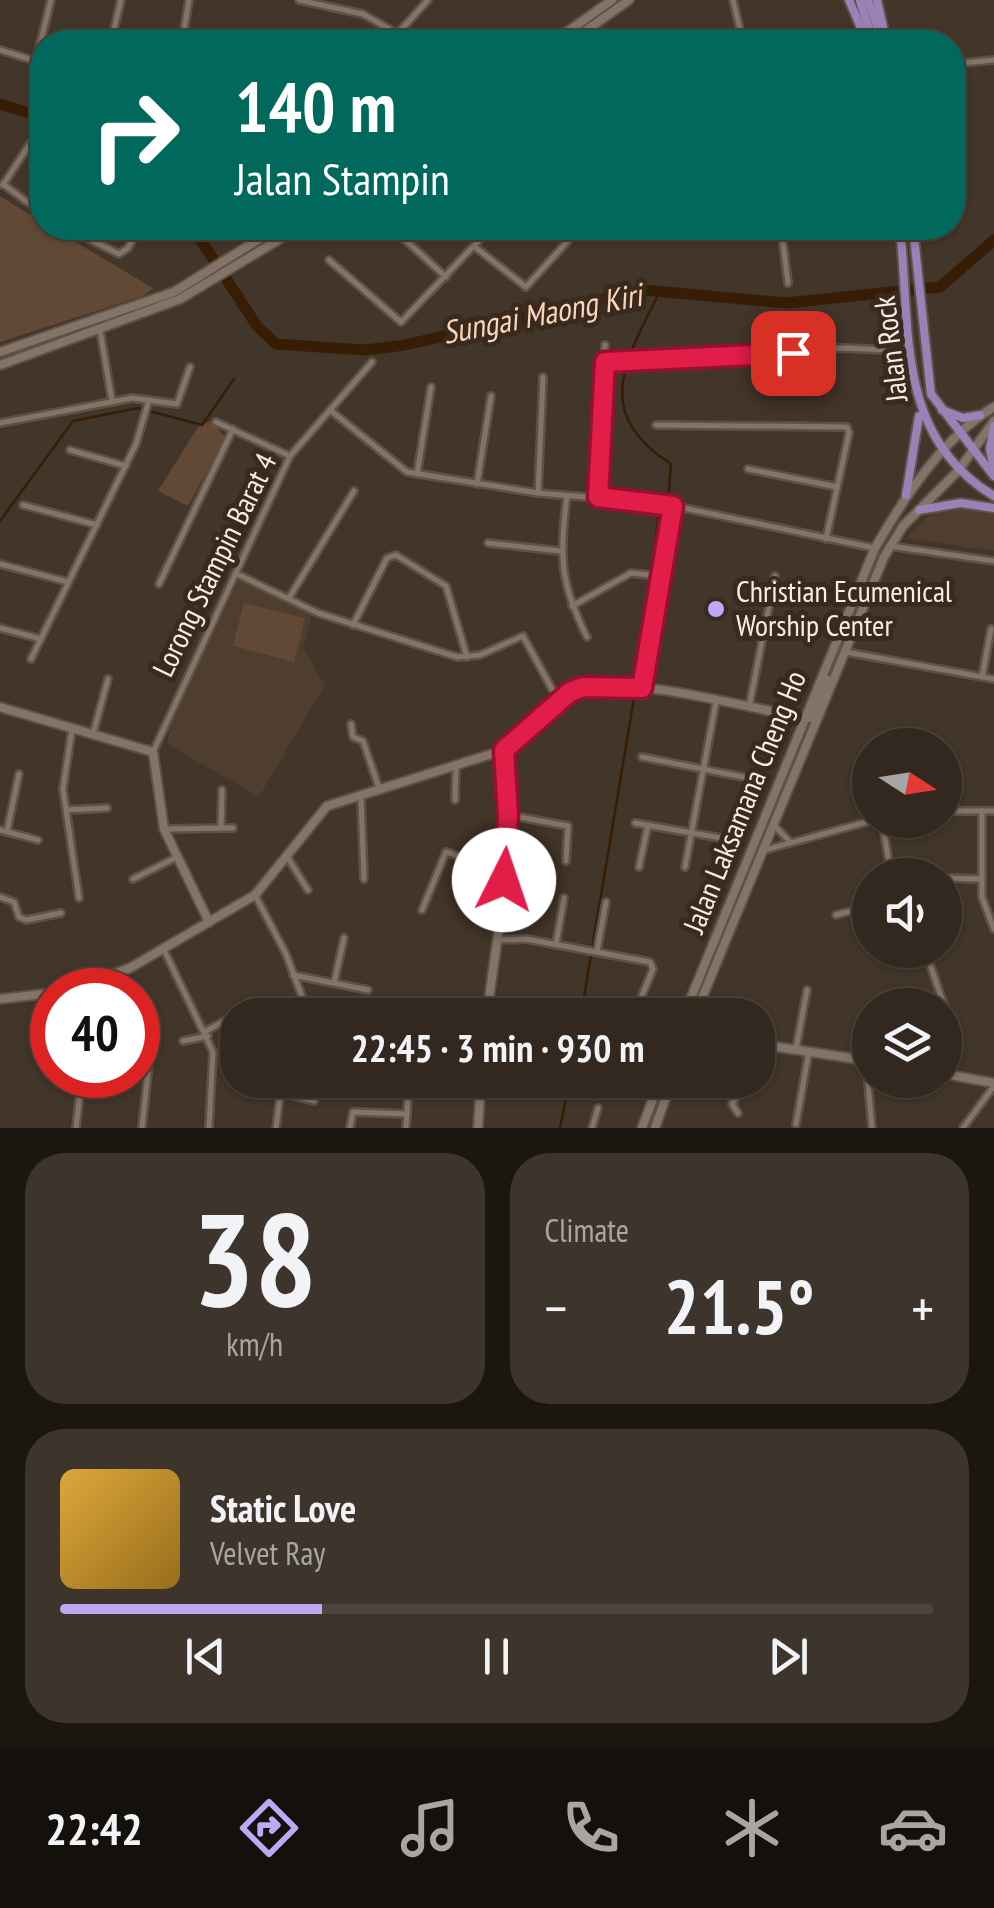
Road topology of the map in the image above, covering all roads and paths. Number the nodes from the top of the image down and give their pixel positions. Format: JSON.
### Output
{"nodes":[{"id":1,"x":50,"y":0,"type":"edge"},
{"id":2,"x":121,"y":0,"type":"edge"},
{"id":3,"x":190,"y":0,"type":"edge"},
{"id":4,"x":299,"y":0,"type":"edge"},
{"id":5,"x":428,"y":0,"type":"edge"},
{"id":6,"x":629,"y":0,"type":"edge"},
{"id":7,"x":734,"y":0,"type":"edge"},
{"id":8,"x":850,"y":0,"type":"edge"},
{"id":9,"x":868,"y":0,"type":"edge"},
{"id":10,"x":878,"y":0,"type":"edge"},
{"id":11,"x":608,"y":1,"type":"edge"},
{"id":12,"x":860,"y":1,"type":"edge"},
{"id":13,"x":45,"y":30,"type":"edge"},
{"id":14,"x":114,"y":30,"type":"edge"},
{"id":15,"x":184,"y":30,"type":"edge"},
{"id":16,"x":391,"y":30,"type":"edge"},
{"id":17,"x":402,"y":30,"type":"edge"},
{"id":18,"x":569,"y":30,"type":"edge"},
{"id":19,"x":587,"y":30,"type":"edge"},
{"id":20,"x":740,"y":30,"type":"edge"},
{"id":21,"x":864,"y":30,"type":"edge"},
{"id":22,"x":867,"y":30,"type":"edge"},
{"id":23,"x":879,"y":30,"type":"edge"},
{"id":24,"x":882,"y":30,"type":"edge"},
{"id":25,"x":0,"y":50,"type":"edge"},
{"id":26,"x":30,"y":59,"type":"edge"},
{"id":27,"x":994,"y":60,"type":"edge"},
{"id":28,"x":965,"y":63,"type":"edge"},
{"id":29,"x":30,"y":143,"type":"edge"},
{"id":30,"x":2,"y":184,"type":"edge"},
{"id":31,"x":30,"y":204,"type":"edge"},
{"id":32,"x":91,"y":240,"type":"edge"},
{"id":33,"x":132,"y":240,"type":"edge"},
{"id":34,"x":258,"y":240,"type":"edge"},
{"id":35,"x":280,"y":240,"type":"edge"},
{"id":36,"x":405,"y":240,"type":"edge"},
{"id":37,"x":480,"y":240,"type":"edge"},
{"id":38,"x":569,"y":240,"type":"edge"},
{"id":39,"x":783,"y":240,"type":"edge"},
{"id":40,"x":901,"y":240,"type":"edge"},
{"id":41,"x":914,"y":240,"type":"edge"},
{"id":42,"x":475,"y":247,"type":"junction"},
{"id":43,"x":329,"y":260,"type":"dead end"},
{"id":44,"x":446,"y":277,"type":"junction"},
{"id":45,"x":788,"y":283,"type":"dead end"},
{"id":46,"x":100,"y":330,"type":"junction"},
{"id":47,"x":606,"y":345,"type":"dead end"},
{"id":48,"x":912,"y":351,"type":"junction"},
{"id":49,"x":0,"y":352,"type":"edge"},
{"id":50,"x":372,"y":362,"type":"dead end"},
{"id":51,"x":605,"y":362,"type":"junction"},
{"id":52,"x":0,"y":364,"type":"edge"},
{"id":53,"x":190,"y":367,"type":"dead end"},
{"id":54,"x":543,"y":377,"type":"dead end"},
{"id":55,"x":431,"y":387,"type":"dead end"},
{"id":56,"x":492,"y":396,"type":"dead end"},
{"id":57,"x":112,"y":402,"type":"junction"},
{"id":58,"x":148,"y":402,"type":"junction"},
{"id":59,"x":994,"y":407,"type":"edge"},
{"id":60,"x":938,"y":408,"type":"junction"},
{"id":61,"x":920,"y":409,"type":"junction"},
{"id":62,"x":330,"y":410,"type":"junction"},
{"id":63,"x":980,"y":415,"type":"junction"},
{"id":64,"x":216,"y":422,"type":"dead end"},
{"id":65,"x":0,"y":423,"type":"edge"},
{"id":66,"x":994,"y":423,"type":"edge"},
{"id":67,"x":656,"y":424,"type":"dead end"},
{"id":68,"x":233,"y":429,"type":"junction"},
{"id":69,"x":960,"y":435,"type":"junction"},
{"id":70,"x":70,"y":450,"type":"dead end"},
{"id":71,"x":973,"y":450,"type":"junction"},
{"id":72,"x":943,"y":455,"type":"junction"},
{"id":73,"x":290,"y":456,"type":"junction"},
{"id":74,"x":126,"y":466,"type":"junction"},
{"id":75,"x":748,"y":469,"type":"dead end"},
{"id":76,"x":958,"y":471,"type":"junction"},
{"id":77,"x":994,"y":473,"type":"edge"},
{"id":78,"x":417,"y":474,"type":"junction"},
{"id":79,"x":477,"y":484,"type":"junction"},
{"id":80,"x":837,"y":487,"type":"junction"},
{"id":81,"x":354,"y":491,"type":"dead end"},
{"id":82,"x":538,"y":492,"type":"junction"},
{"id":83,"x":567,"y":495,"type":"junction"},
{"id":84,"x":906,"y":495,"type":"junction"},
{"id":85,"x":994,"y":496,"type":"edge"},
{"id":86,"x":598,"y":497,"type":"junction"},
{"id":87,"x":671,"y":505,"type":"junction"},
{"id":88,"x":24,"y":506,"type":"dead end"},
{"id":89,"x":994,"y":508,"type":"edge"},
{"id":90,"x":919,"y":510,"type":"junction"},
{"id":91,"x":97,"y":526,"type":"junction"},
{"id":92,"x":826,"y":538,"type":"junction"},
{"id":93,"x":488,"y":543,"type":"dead end"},
{"id":94,"x":890,"y":546,"type":"junction"},
{"id":95,"x":875,"y":548,"type":"junction"},
{"id":96,"x":560,"y":552,"type":"junction"},
{"id":97,"x":994,"y":561,"type":"edge"},
{"id":98,"x":0,"y":564,"type":"edge"},
{"id":99,"x":236,"y":574,"type":"junction"},
{"id":100,"x":656,"y":576,"type":"junction"},
{"id":101,"x":775,"y":576,"type":"dead end"},
{"id":102,"x":68,"y":582,"type":"junction"},
{"id":103,"x":159,"y":584,"type":"dead end"},
{"id":104,"x":290,"y":598,"type":"junction"},
{"id":105,"x":572,"y":606,"type":"junction"},
{"id":106,"x":353,"y":625,"type":"junction"},
{"id":107,"x":0,"y":628,"type":"edge"},
{"id":108,"x":990,"y":629,"type":"dead end"},
{"id":109,"x":587,"y":637,"type":"dead end"},
{"id":110,"x":41,"y":639,"type":"junction"},
{"id":111,"x":846,"y":652,"type":"junction"},
{"id":112,"x":467,"y":657,"type":"junction"},
{"id":113,"x":32,"y":659,"type":"dead end"},
{"id":114,"x":840,"y":665,"type":"junction"},
{"id":115,"x":982,"y":677,"type":"junction"},
{"id":116,"x":108,"y":679,"type":"dead end"},
{"id":117,"x":994,"y":679,"type":"edge"},
{"id":118,"x":641,"y":688,"type":"junction"},
{"id":119,"x":558,"y":700,"type":"junction"},
{"id":120,"x":716,"y":702,"type":"junction"},
{"id":121,"x":0,"y":707,"type":"edge"},
{"id":122,"x":748,"y":707,"type":"junction"},
{"id":123,"x":802,"y":718,"type":"junction"},
{"id":124,"x":351,"y":724,"type":"dead end"},
{"id":125,"x":72,"y":728,"type":"junction"},
{"id":126,"x":93,"y":734,"type":"junction"},
{"id":127,"x":504,"y":750,"type":"junction"},
{"id":128,"x":153,"y":752,"type":"junction"},
{"id":129,"x":642,"y":757,"type":"dead end"},
{"id":130,"x":456,"y":763,"type":"junction"},
{"id":131,"x":703,"y":769,"type":"junction"},
{"id":132,"x":18,"y":774,"type":"dead end"},
{"id":133,"x":754,"y":779,"type":"dead end"},
{"id":134,"x":379,"y":788,"type":"junction"},
{"id":135,"x":222,"y":790,"type":"dead end"},
{"id":136,"x":361,"y":794,"type":"junction"},
{"id":137,"x":455,"y":800,"type":"dead end"},
{"id":138,"x":107,"y":808,"type":"dead end"},
{"id":139,"x":66,"y":810,"type":"junction"},
{"id":140,"x":962,"y":811,"type":"edge"},
{"id":141,"x":982,"y":811,"type":"junction"},
{"id":142,"x":994,"y":811,"type":"edge"},
{"id":143,"x":508,"y":815,"type":"junction"},
{"id":144,"x":773,"y":822,"type":"junction"},
{"id":145,"x":635,"y":823,"type":"dead end"},
{"id":146,"x":648,"y":825,"type":"junction"},
{"id":147,"x":852,"y":826,"type":"edge"},
{"id":148,"x":221,"y":827,"type":"junction"},
{"id":149,"x":232,"y":828,"type":"dead end"},
{"id":150,"x":164,"y":829,"type":"junction"},
{"id":151,"x":4,"y":831,"type":"edge"},
{"id":152,"x":690,"y":832,"type":"junction"},
{"id":153,"x":727,"y":839,"type":"dead end"},
{"id":154,"x":38,"y":840,"type":"dead end"},
{"id":155,"x":790,"y":842,"type":"junction"},
{"id":156,"x":760,"y":852,"type":"junction"},
{"id":157,"x":286,"y":855,"type":"junction"},
{"id":158,"x":178,"y":857,"type":"junction"},
{"id":159,"x":566,"y":861,"type":"dead end"},
{"id":160,"x":685,"y":867,"type":"dead end"},
{"id":161,"x":639,"y":868,"type":"dead end"},
{"id":162,"x":505,"y":870,"type":"junction"},
{"id":163,"x":133,"y":878,"type":"dead end"},
{"id":164,"x":962,"y":878,"type":"edge"},
{"id":165,"x":364,"y":879,"type":"dead end"},
{"id":166,"x":982,"y":879,"type":"junction"},
{"id":167,"x":308,"y":890,"type":"dead end"},
{"id":168,"x":255,"y":895,"type":"junction"},
{"id":169,"x":0,"y":897,"type":"edge"},
{"id":170,"x":79,"y":898,"type":"dead end"},
{"id":171,"x":564,"y":898,"type":"dead end"},
{"id":172,"x":606,"y":902,"type":"dead end"},
{"id":173,"x":422,"y":910,"type":"dead end"},
{"id":174,"x":852,"y":911,"type":"edge"},
{"id":175,"x":60,"y":913,"type":"dead end"},
{"id":176,"x":836,"y":915,"type":"dead end"},
{"id":177,"x":209,"y":922,"type":"junction"},
{"id":178,"x":994,"y":929,"type":"edge"},
{"id":179,"x":344,"y":938,"type":"dead end"},
{"id":180,"x":495,"y":940,"type":"junction"},
{"id":181,"x":556,"y":944,"type":"junction"},
{"id":182,"x":164,"y":950,"type":"junction"},
{"id":183,"x":593,"y":950,"type":"junction"},
{"id":184,"x":122,"y":968,"type":"edge"},
{"id":185,"x":293,"y":975,"type":"junction"},
{"id":186,"x":334,"y":983,"type":"junction"},
{"id":187,"x":368,"y":990,"type":"dead end"},
{"id":188,"x":807,"y":990,"type":"dead end"},
{"id":189,"x":30,"y":996,"type":"edge"},
{"id":190,"x":302,"y":998,"type":"edge"},
{"id":191,"x":489,"y":998,"type":"edge"},
{"id":192,"x":641,"y":998,"type":"edge"},
{"id":193,"x":691,"y":998,"type":"edge"},
{"id":194,"x":701,"y":998,"type":"edge"},
{"id":195,"x":0,"y":999,"type":"edge"},
{"id":196,"x":220,"y":1025,"type":"edge"},
{"id":197,"x":207,"y":1033,"type":"junction"},
{"id":198,"x":183,"y":1041,"type":"dead end"},
{"id":199,"x":775,"y":1047,"type":"edge"},
{"id":200,"x":796,"y":1049,"type":"junction"},
{"id":201,"x":809,"y":1051,"type":"junction"},
{"id":202,"x":852,"y":1058,"type":"edge"},
{"id":203,"x":962,"y":1077,"type":"edge"},
{"id":204,"x":994,"y":1084,"type":"edge"},
{"id":205,"x":79,"y":1098,"type":"edge"},
{"id":206,"x":145,"y":1098,"type":"edge"},
{"id":207,"x":281,"y":1098,"type":"edge"},
{"id":208,"x":300,"y":1098,"type":"edge"},
{"id":209,"x":407,"y":1098,"type":"edge"},
{"id":210,"x":480,"y":1098,"type":"edge"},
{"id":211,"x":653,"y":1098,"type":"edge"},
{"id":212,"x":666,"y":1098,"type":"edge"},
{"id":213,"x":736,"y":1098,"type":"edge"},
{"id":214,"x":870,"y":1098,"type":"edge"},
{"id":215,"x":314,"y":1102,"type":"dead end"},
{"id":216,"x":598,"y":1108,"type":"dead end"},
{"id":217,"x":738,"y":1112,"type":"dead end"},
{"id":218,"x":406,"y":1114,"type":"junction"},
{"id":219,"x":796,"y":1124,"type":"dead end"},
{"id":220,"x":76,"y":1128,"type":"edge"},
{"id":221,"x":142,"y":1128,"type":"edge"},
{"id":222,"x":209,"y":1128,"type":"edge"},
{"id":223,"x":276,"y":1128,"type":"edge"},
{"id":224,"x":350,"y":1128,"type":"edge"},
{"id":225,"x":406,"y":1128,"type":"edge"},
{"id":226,"x":478,"y":1128,"type":"edge"},
{"id":227,"x":592,"y":1128,"type":"edge"},
{"id":228,"x":642,"y":1128,"type":"edge"},
{"id":229,"x":655,"y":1128,"type":"edge"},
{"id":230,"x":872,"y":1128,"type":"edge"},
{"id":231,"x":963,"y":1128,"type":"edge"}],
"edges":[{"from":1,"to":13,"type":"street"},
{"from":2,"to":14,"type":"street"},
{"from":3,"to":15,"type":"street"},
{"from":4,"to":16,"type":"street"},
{"from":5,"to":17,"type":"street"},
{"from":6,"to":19,"type":"main road"},
{"from":7,"to":20,"type":"street"},
{"from":8,"to":21,"type":"main road"},
{"from":9,"to":23,"type":"main road"},
{"from":10,"to":24,"type":"main road"},
{"from":11,"to":18,"type":"main road"},
{"from":12,"to":22,"type":"main road"},
{"from":25,"to":26,"type":"street"},
{"from":27,"to":28,"type":"street"},
{"from":29,"to":30,"type":"street"},
{"from":30,"to":31,"type":"street"},
{"from":32,"to":33,"type":"street"},
{"from":34,"to":49,"type":"main road"},
{"from":35,"to":46,"type":"main road"},
{"from":36,"to":44,"type":"street"},
{"from":37,"to":42,"type":"street"},
{"from":38,"to":42,"type":"street"},
{"from":39,"to":45,"type":"street"},
{"from":40,"to":48,"type":"main road","name":"Jalan Rock"},
{"from":41,"to":60,"type":"main road","name":"Jalan Rock"},
{"from":42,"to":44,"type":"street"},
{"from":43,"to":44,"type":"street"},
{"from":46,"to":52,"type":"main road"},
{"from":46,"to":57,"type":"street"},
{"from":47,"to":51,"type":"street"},
{"from":48,"to":51,"type":"street"},
{"from":48,"to":61,"type":"main road","name":"Jalan Rock"},
{"from":50,"to":62,"type":"street","name":"Lorong Stampin Barat 4"},
{"from":51,"to":86,"type":"street"},
{"from":53,"to":58,"type":"street"},
{"from":54,"to":82,"type":"street"},
{"from":55,"to":78,"type":"street"},
{"from":56,"to":79,"type":"street"},
{"from":57,"to":58,"type":"street"},
{"from":57,"to":65,"type":"street"},
{"from":58,"to":74,"type":"street"},
{"from":59,"to":63,"type":"main road","name":"Jalan Laksamana Cheng Ho"},
{"from":60,"to":63,"type":"main road"},
{"from":60,"to":69,"type":"main road","name":"Jalan Rock"},
{"from":61,"to":72,"type":"main road","name":"Jalan Rock"},
{"from":61,"to":84,"type":"main road"},
{"from":62,"to":73,"type":"street","name":"Lorong Stampin Barat 4"},
{"from":62,"to":78,"type":"street"},
{"from":63,"to":69,"type":"main road","name":"Jalan Laksamana Cheng Ho"},
{"from":64,"to":68,"type":"street"},
{"from":66,"to":71,"type":"main road","name":"Jalan Laksamana Cheng Ho"},
{"from":66,"to":77,"type":"main road"},
{"from":67,"to":80,"type":"street"},
{"from":68,"to":73,"type":"street"},
{"from":68,"to":103,"type":"street"},
{"from":69,"to":71,"type":"main road","name":"Jalan Rock"},
{"from":69,"to":72,"type":"main road","name":"Jalan Laksamana Cheng Ho"},
{"from":70,"to":74,"type":"street"},
{"from":71,"to":76,"type":"main road","name":"Jalan Laksamana Cheng Ho"},
{"from":71,"to":77,"type":"main road","name":"Jalan Rock"},
{"from":72,"to":76,"type":"main road","name":"Jalan Rock"},
{"from":72,"to":84,"type":"main road","name":"Jalan Laksamana Cheng Ho"},
{"from":73,"to":99,"type":"street","name":"Lorong Stampin Barat 4"},
{"from":74,"to":91,"type":"street"},
{"from":75,"to":80,"type":"street"},
{"from":76,"to":85,"type":"main road","name":"Jalan Rock"},
{"from":76,"to":90,"type":"main road","name":"Jalan Laksamana Cheng Ho"},
{"from":78,"to":79,"type":"street"},
{"from":79,"to":82,"type":"street"},
{"from":80,"to":92,"type":"street"},
{"from":81,"to":104,"type":"street"},
{"from":82,"to":83,"type":"street"},
{"from":83,"to":86,"type":"street"},
{"from":83,"to":96,"type":"street"},
{"from":84,"to":95,"type":"main road","name":"Jalan Laksamana Cheng Ho"},
{"from":86,"to":87,"type":"street"},
{"from":87,"to":92,"type":"street"},
{"from":87,"to":100,"type":"street"},
{"from":88,"to":91,"type":"street"},
{"from":89,"to":90,"type":"main road"},
{"from":90,"to":94,"type":"main road","name":"Jalan Laksamana Cheng Ho"},
{"from":91,"to":102,"type":"street"},
{"from":92,"to":95,"type":"street"},
{"from":93,"to":96,"type":"street"},
{"from":94,"to":97,"type":"street"},
{"from":94,"to":111,"type":"main road","name":"Jalan Laksamana Cheng Ho"},
{"from":95,"to":123,"type":"main road","name":"Jalan Laksamana Cheng Ho"},
{"from":96,"to":105,"type":"street"},
{"from":98,"to":102,"type":"street"},
{"from":99,"to":104,"type":"street"},
{"from":99,"to":128,"type":"street","name":"Lorong Stampin Barat 4"},
{"from":100,"to":105,"type":"street"},
{"from":100,"to":118,"type":"street"},
{"from":101,"to":122,"type":"street"},
{"from":102,"to":110,"type":"street"},
{"from":104,"to":106,"type":"street"},
{"from":105,"to":109,"type":"street"},
{"from":106,"to":112,"type":"street"},
{"from":106,"to":112,"type":"street"},
{"from":107,"to":110,"type":"street"},
{"from":108,"to":115,"type":"street"},
{"from":110,"to":113,"type":"street"},
{"from":111,"to":114,"type":"main road","name":"Jalan Laksamana Cheng Ho"},
{"from":111,"to":115,"type":"street"},
{"from":112,"to":119,"type":"street"},
{"from":114,"to":123,"type":"main road"},
{"from":114,"to":144,"type":"main road","name":"Jalan Laksamana Cheng Ho"},
{"from":115,"to":117,"type":"street"},
{"from":116,"to":126,"type":"street"},
{"from":118,"to":119,"type":"main road"},
{"from":118,"to":120,"type":"main road"},
{"from":119,"to":127,"type":"main road"},
{"from":120,"to":122,"type":"main road"},
{"from":120,"to":131,"type":"street"},
{"from":121,"to":125,"type":"main road"},
{"from":122,"to":123,"type":"main road"},
{"from":123,"to":193,"type":"main road","name":"Jalan Laksamana Cheng Ho"},
{"from":124,"to":134,"type":"street"},
{"from":125,"to":126,"type":"main road"},
{"from":125,"to":139,"type":"street"},
{"from":126,"to":128,"type":"main road"},
{"from":127,"to":130,"type":"main road"},
{"from":127,"to":143,"type":"main road"},
{"from":128,"to":150,"type":"main road"},
{"from":129,"to":131,"type":"street"},
{"from":130,"to":134,"type":"main road"},
{"from":130,"to":137,"type":"street"},
{"from":131,"to":133,"type":"street"},
{"from":131,"to":152,"type":"street"},
{"from":132,"to":151,"type":"street"},
{"from":134,"to":136,"type":"main road"},
{"from":135,"to":148,"type":"street"},
{"from":136,"to":157,"type":"main road"},
{"from":136,"to":165,"type":"street"},
{"from":138,"to":139,"type":"street"},
{"from":139,"to":170,"type":"street"},
{"from":140,"to":141,"type":"street"},
{"from":141,"to":142,"type":"street"},
{"from":141,"to":166,"type":"street"},
{"from":143,"to":159,"type":"street"},
{"from":143,"to":162,"type":"main road"},
{"from":144,"to":155,"type":"street"},
{"from":144,"to":156,"type":"main road","name":"Jalan Laksamana Cheng Ho"},
{"from":145,"to":146,"type":"street"},
{"from":146,"to":152,"type":"street"},
{"from":146,"to":161,"type":"street"},
{"from":147,"to":155,"type":"street"},
{"from":148,"to":149,"type":"street"},
{"from":148,"to":150,"type":"street"},
{"from":150,"to":158,"type":"main road"},
{"from":151,"to":154,"type":"street"},
{"from":152,"to":153,"type":"street"},
{"from":152,"to":160,"type":"street"},
{"from":155,"to":156,"type":"street"},
{"from":156,"to":194,"type":"main road","name":"Jalan Laksamana Cheng Ho"},
{"from":157,"to":167,"type":"street"},
{"from":157,"to":168,"type":"main road"},
{"from":158,"to":163,"type":"street"},
{"from":158,"to":177,"type":"main road"},
{"from":162,"to":173,"type":"street"},
{"from":162,"to":180,"type":"main road"},
{"from":164,"to":166,"type":"street"},
{"from":166,"to":178,"type":"street"},
{"from":168,"to":177,"type":"main road"},
{"from":168,"to":185,"type":"street"},
{"from":169,"to":175,"type":"street"},
{"from":171,"to":181,"type":"street"},
{"from":172,"to":183,"type":"street"},
{"from":174,"to":176,"type":"street"},
{"from":177,"to":182,"type":"main road"},
{"from":179,"to":186,"type":"street"},
{"from":180,"to":181,"type":"street"},
{"from":180,"to":191,"type":"main road"},
{"from":181,"to":183,"type":"street"},
{"from":182,"to":184,"type":"main road"},
{"from":182,"to":197,"type":"street"},
{"from":183,"to":192,"type":"street"},
{"from":185,"to":186,"type":"street"},
{"from":185,"to":190,"type":"street"},
{"from":186,"to":187,"type":"street"},
{"from":188,"to":200,"type":"street"},
{"from":189,"to":195,"type":"main road"},
{"from":196,"to":197,"type":"street"},
{"from":197,"to":198,"type":"street"},
{"from":197,"to":222,"type":"street"},
{"from":199,"to":200,"type":"main road"},
{"from":200,"to":201,"type":"main road"},
{"from":201,"to":202,"type":"main road"},
{"from":201,"to":219,"type":"street"},
{"from":203,"to":204,"type":"main road"},
{"from":204,"to":231,"type":"street"},
{"from":205,"to":220,"type":"street"},
{"from":206,"to":221,"type":"street"},
{"from":207,"to":223,"type":"street"},
{"from":208,"to":215,"type":"street"},
{"from":209,"to":218,"type":"street"},
{"from":210,"to":226,"type":"main road"},
{"from":211,"to":228,"type":"main road"},
{"from":212,"to":229,"type":"main road"},
{"from":213,"to":217,"type":"street"},
{"from":214,"to":230,"type":"street"},
{"from":216,"to":227,"type":"street"},
{"from":218,"to":224,"type":"street"},
{"from":218,"to":225,"type":"street"}]}
